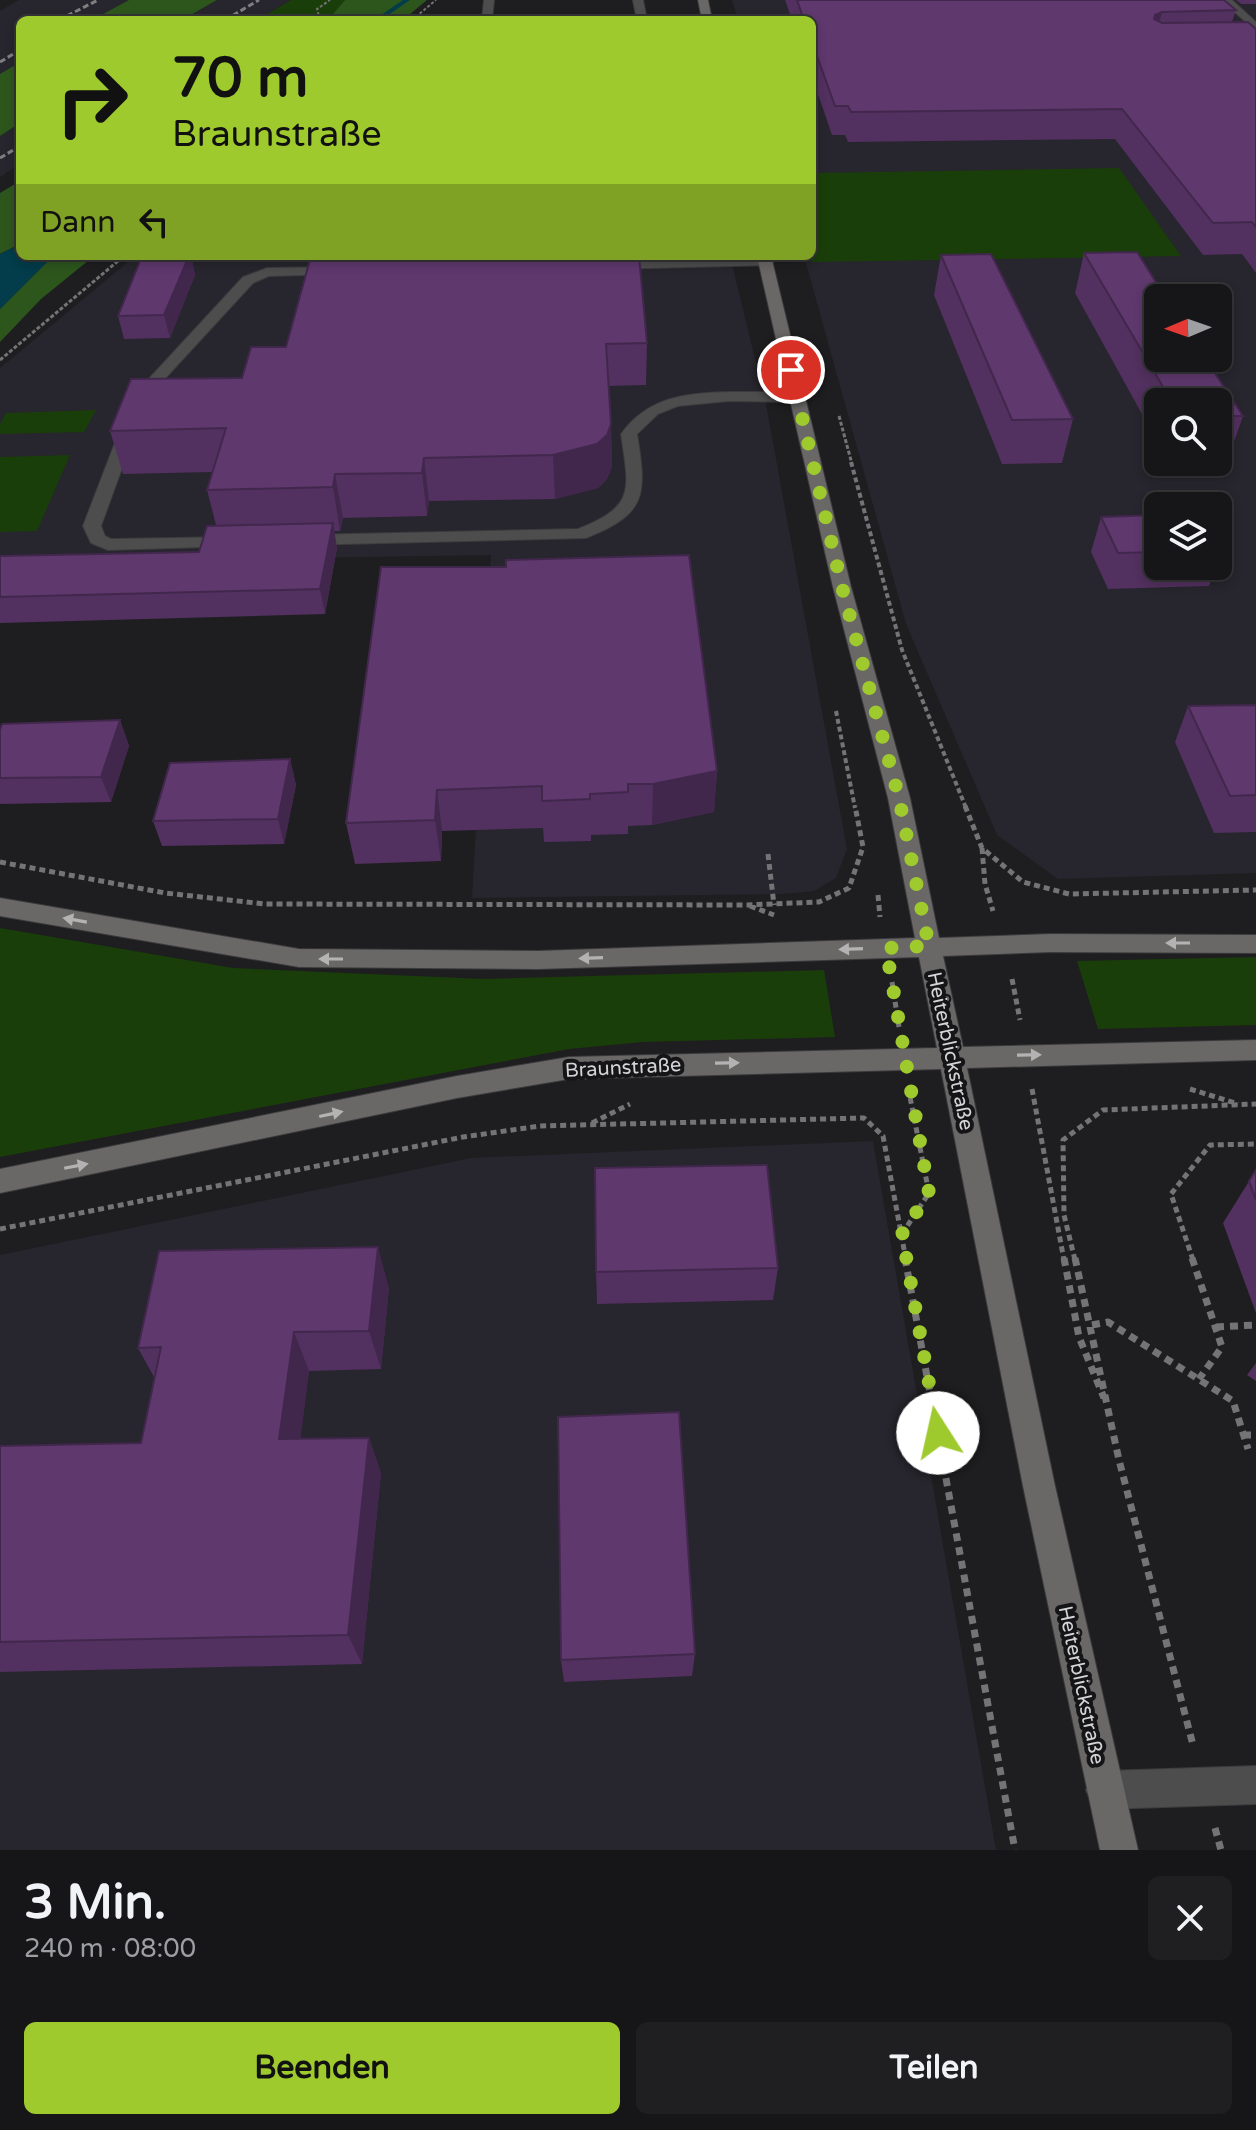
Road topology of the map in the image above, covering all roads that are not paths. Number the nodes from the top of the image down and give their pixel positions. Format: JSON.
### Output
{"nodes":[{"id":1,"x":1226,"y":0,"type":"edge"},
{"id":2,"x":1256,"y":28,"type":"edge"},
{"id":3,"x":737,"y":260,"type":"edge"},
{"id":4,"x":765,"y":260,"type":"edge"},
{"id":5,"x":599,"y":265,"type":"edge"},
{"id":6,"x":362,"y":270,"type":"edge"},
{"id":7,"x":797,"y":397,"type":"junction"},
{"id":8,"x":293,"y":541,"type":"edge"},
{"id":9,"x":247,"y":542,"type":"edge"},
{"id":10,"x":0,"y":907,"type":"edge"},
{"id":11,"x":1256,"y":944,"type":"edge"},
{"id":12,"x":929,"y":946,"type":"junction"},
{"id":13,"x":1256,"y":1050,"type":"edge"},
{"id":14,"x":951,"y":1057,"type":"junction"},
{"id":15,"x":0,"y":1181,"type":"edge"},
{"id":16,"x":1256,"y":1785,"type":"edge"},
{"id":17,"x":1105,"y":1790,"type":"junction"},
{"id":18,"x":1119,"y":1850,"type":"edge"}],
"edges":[{"from":1,"to":2,"type":"street"},
{"from":3,"to":5,"type":"street"},
{"from":4,"to":7,"type":"street","name":"Heiterblickstraße"},
{"from":6,"to":9,"type":"street"},
{"from":7,"to":8,"type":"street"},
{"from":7,"to":12,"type":"street","name":"Heiterblickstraße"},
{"from":12,"to":10,"type":"street","one_way":true},
{"from":11,"to":12,"type":"street","one_way":true},
{"from":12,"to":14,"type":"street","name":"Heiterblickstraße"},
{"from":14,"to":13,"type":"street","name":"Braunstraße","one_way":true},
{"from":15,"to":14,"type":"street","name":"Braunstraße","one_way":true},
{"from":14,"to":17,"type":"street","name":"Heiterblickstraße"},
{"from":16,"to":17,"type":"street"},
{"from":17,"to":18,"type":"street","name":"Heiterblickstraße"}]}
